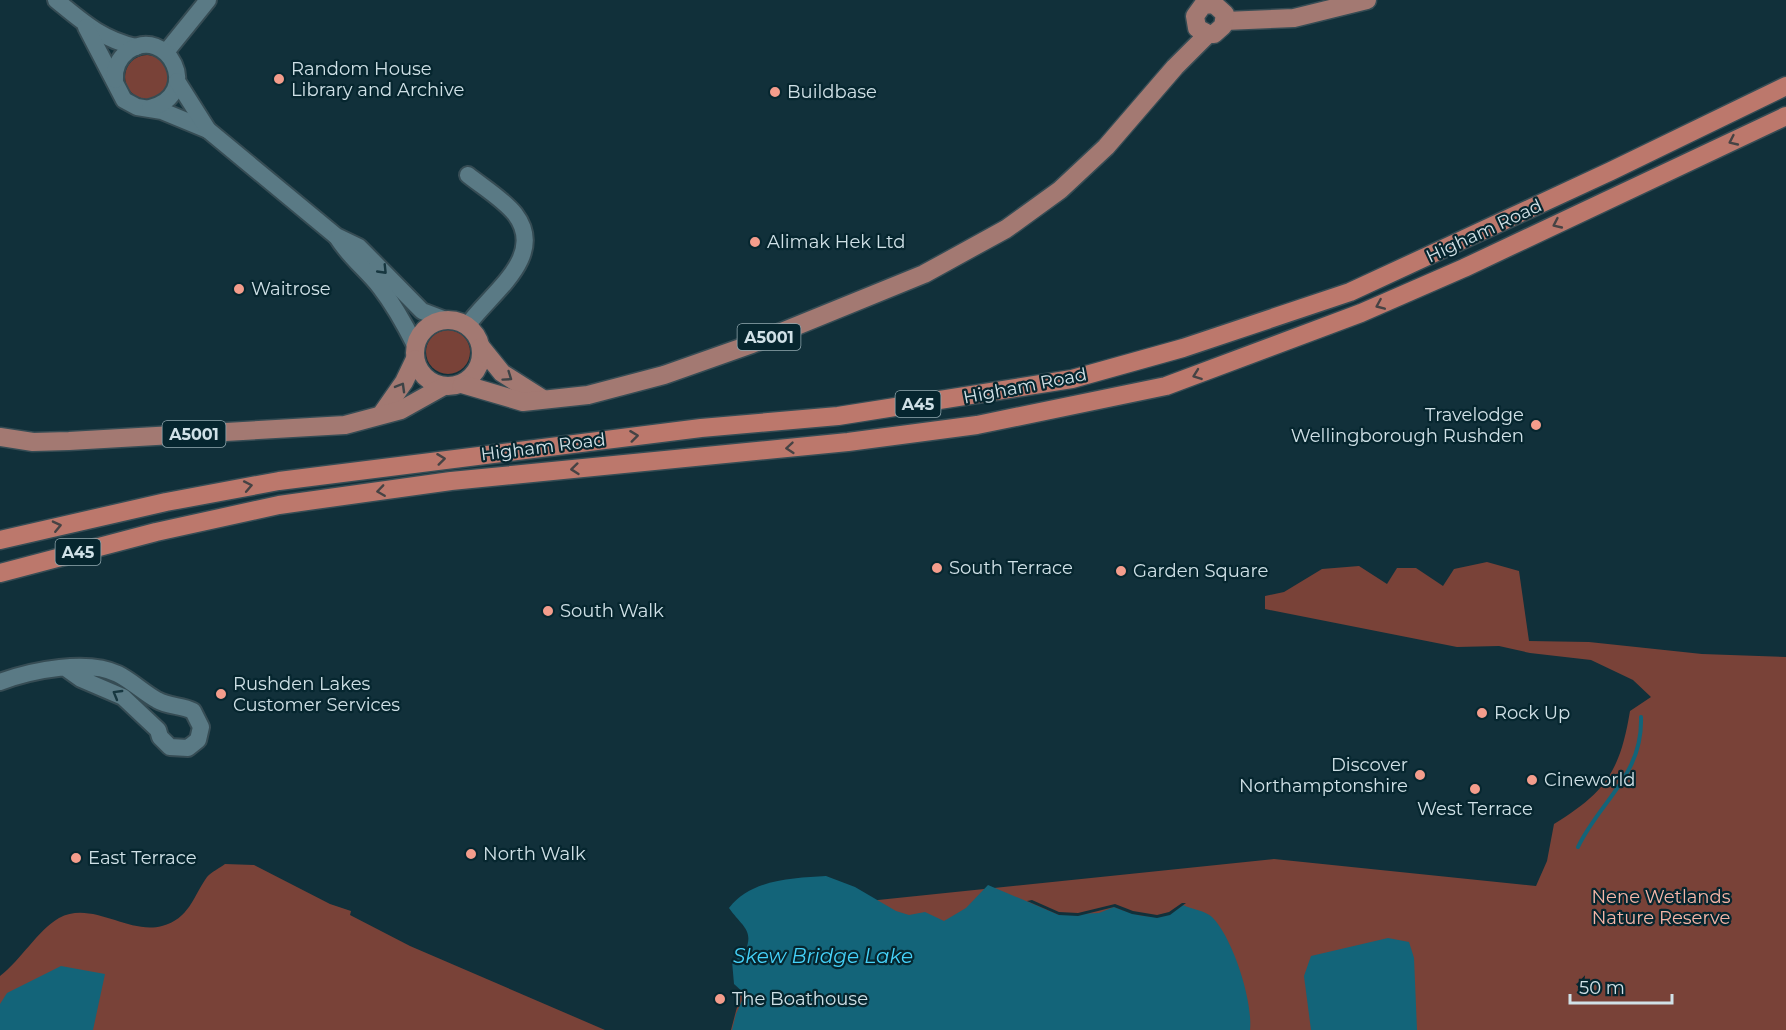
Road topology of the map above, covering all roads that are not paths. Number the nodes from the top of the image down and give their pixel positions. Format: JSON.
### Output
{"nodes":[{"id":1,"x":56,"y":0,"type":"edge"},
{"id":2,"x":208,"y":0,"type":"edge"},
{"id":3,"x":1367,"y":0,"type":"edge"},
{"id":4,"x":1201,"y":13,"type":"edge"},
{"id":5,"x":86,"y":27,"type":"junction"},
{"id":6,"x":136,"y":47,"type":"junction"},
{"id":7,"x":166,"y":52,"type":"junction"},
{"id":8,"x":115,"y":80,"type":"junction"},
{"id":9,"x":177,"y":81,"type":"junction"},
{"id":10,"x":1786,"y":86,"type":"edge"},
{"id":11,"x":150,"y":108,"type":"junction"},
{"id":12,"x":1786,"y":116,"type":"edge"},
{"id":13,"x":208,"y":130,"type":"junction"},
{"id":14,"x":468,"y":175,"type":"dead end"},
{"id":15,"x":336,"y":236,"type":"junction"},
{"id":16,"x":443,"y":320,"type":"junction"},
{"id":17,"x":467,"y":326,"type":"junction"},
{"id":18,"x":481,"y":347,"type":"junction"},
{"id":19,"x":415,"y":352,"type":"junction"},
{"id":20,"x":453,"y":385,"type":"junction"},
{"id":21,"x":543,"y":399,"type":"junction"},
{"id":22,"x":383,"y":412,"type":"junction"},
{"id":23,"x":0,"y":437,"type":"edge"},
{"id":24,"x":0,"y":540,"type":"edge"},
{"id":25,"x":0,"y":573,"type":"edge"},
{"id":26,"x":67,"y":669,"type":"junction"},
{"id":27,"x":0,"y":682,"type":"edge"},
{"id":28,"x":175,"y":707,"type":"junction"},
{"id":29,"x":158,"y":730,"type":"junction"}],
"edges":[{"from":1,"to":5,"type":"street"},
{"from":2,"to":7,"type":"street"},
{"from":3,"to":4,"type":"main road"},
{"from":4,"to":21,"type":"main road","number":"A5001"},
{"from":5,"to":6,"type":"street"},
{"from":5,"to":8,"type":"street"},
{"from":6,"to":7,"type":"street"},
{"from":6,"to":8,"type":"street"},
{"from":7,"to":9,"type":"street"},
{"from":8,"to":11,"type":"street"},
{"from":9,"to":11,"type":"street"},
{"from":9,"to":13,"type":"street"},
{"from":24,"to":10,"type":"highway","name":"Higham Road","number":"A45","one_way":true},
{"from":11,"to":13,"type":"street"},
{"from":12,"to":25,"type":"highway","name":"Higham Road","number":"A45","one_way":true},
{"from":13,"to":15,"type":"street"},
{"from":14,"to":17,"type":"street"},
{"from":15,"to":16,"type":"street","one_way":true},
{"from":15,"to":19,"type":"street"},
{"from":16,"to":17,"type":"main road"},
{"from":16,"to":19,"type":"main road"},
{"from":17,"to":18,"type":"main road"},
{"from":18,"to":20,"type":"main road","number":"A5001"},
{"from":18,"to":21,"type":"main road","one_way":true},
{"from":19,"to":20,"type":"main road","number":"A5001"},
{"from":22,"to":19,"type":"main road","one_way":true},
{"from":20,"to":21,"type":"main road","number":"A5001"},
{"from":20,"to":22,"type":"main road","number":"A5001"},
{"from":22,"to":23,"type":"main road","number":"A5001"},
{"from":26,"to":27,"type":"street"},
{"from":26,"to":28,"type":"street"},
{"from":29,"to":26,"type":"street","one_way":true},
{"from":28,"to":29,"type":"street"},
{"from":28,"to":29,"type":"street"}]}
